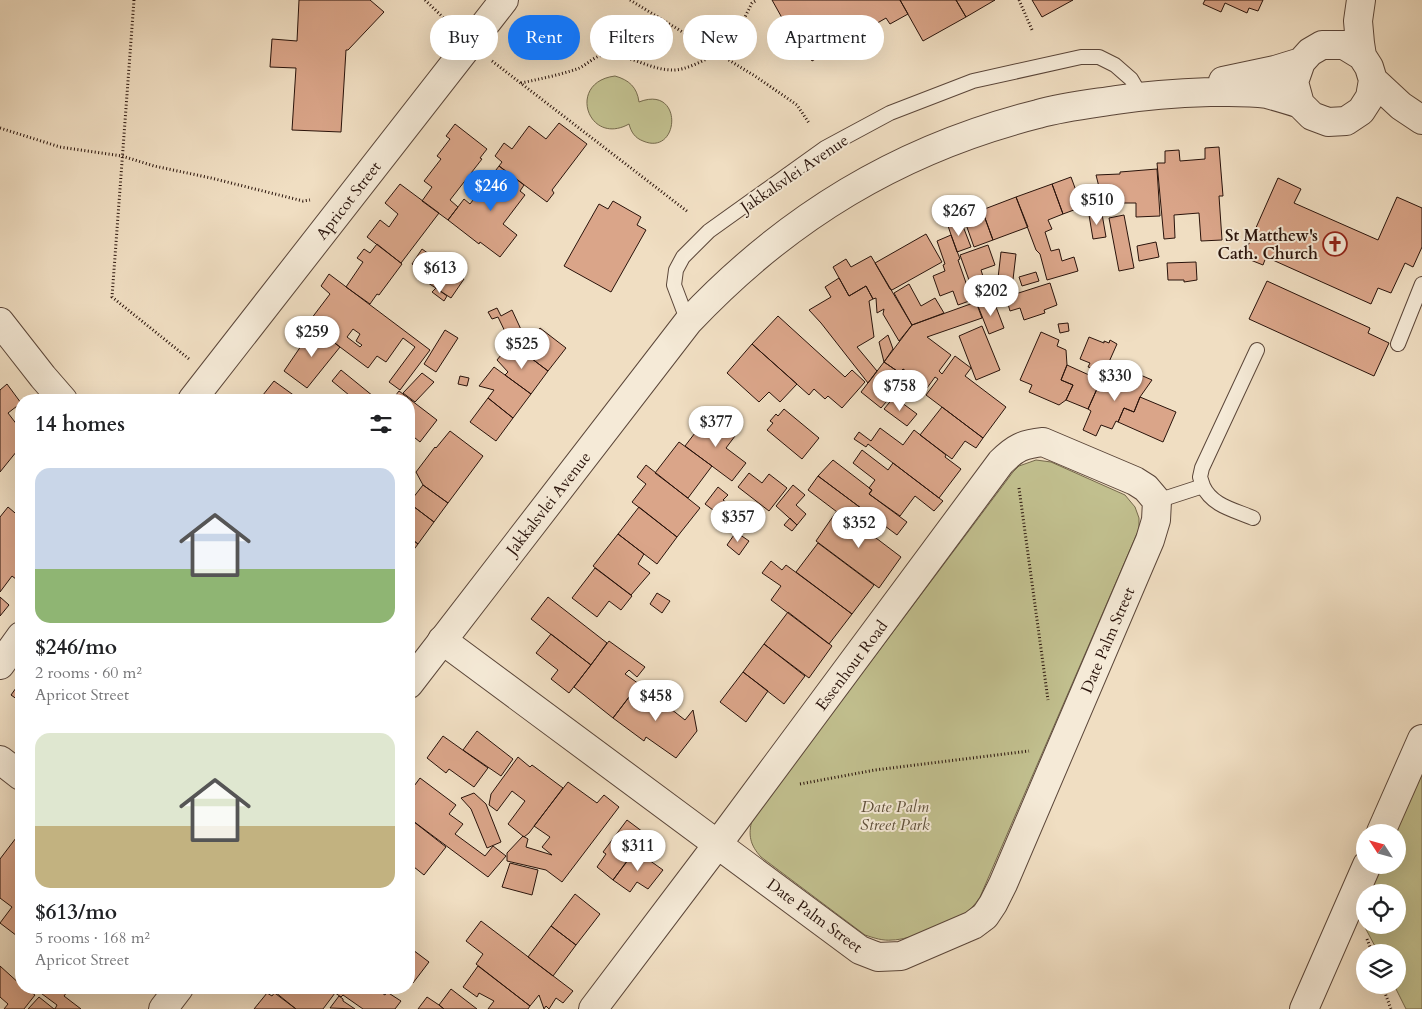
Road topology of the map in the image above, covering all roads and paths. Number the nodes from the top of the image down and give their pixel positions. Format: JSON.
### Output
{"nodes":[{"id":1,"x":134,"y":0,"type":"edge"},
{"id":2,"x":504,"y":0,"type":"edge"},
{"id":3,"x":630,"y":0,"type":"edge"},
{"id":4,"x":757,"y":0,"type":"edge"},
{"id":5,"x":1019,"y":0,"type":"edge"},
{"id":6,"x":1354,"y":0,"type":"edge"},
{"id":7,"x":1361,"y":0,"type":"edge"},
{"id":8,"x":493,"y":15,"type":"edge"},
{"id":9,"x":746,"y":15,"type":"edge"},
{"id":10,"x":683,"y":32,"type":"edge"},
{"id":11,"x":1033,"y":32,"type":"dead end"},
{"id":12,"x":1322,"y":46,"type":"junction"},
{"id":13,"x":458,"y":60,"type":"edge"},
{"id":14,"x":491,"y":60,"type":"edge"},
{"id":15,"x":706,"y":60,"type":"edge"},
{"id":16,"x":730,"y":60,"type":"edge"},
{"id":17,"x":1301,"y":62,"type":"junction"},
{"id":18,"x":1367,"y":68,"type":"junction"},
{"id":19,"x":520,"y":83,"type":"junction"},
{"id":20,"x":1170,"y":93,"type":"junction"},
{"id":21,"x":1141,"y":96,"type":"junction"},
{"id":22,"x":1300,"y":104,"type":"junction"},
{"id":23,"x":1361,"y":111,"type":"junction"},
{"id":24,"x":1422,"y":120,"type":"edge"},
{"id":25,"x":809,"y":124,"type":"dead end"},
{"id":26,"x":0,"y":128,"type":"edge"},
{"id":27,"x":1422,"y":128,"type":"edge"},
{"id":28,"x":122,"y":156,"type":"junction"},
{"id":29,"x":342,"y":208,"type":"junction"},
{"id":30,"x":688,"y":212,"type":"dead end"},
{"id":31,"x":1422,"y":284,"type":"edge"},
{"id":32,"x":0,"y":322,"type":"edge"},
{"id":33,"x":688,"y":322,"type":"junction"},
{"id":34,"x":1398,"y":344,"type":"dead end"},
{"id":35,"x":1257,"y":350,"type":"dead end"},
{"id":36,"x":210,"y":376,"type":"junction"},
{"id":37,"x":58,"y":394,"type":"edge"},
{"id":38,"x":196,"y":394,"type":"edge"},
{"id":39,"x":1013,"y":450,"type":"junction"},
{"id":40,"x":1203,"y":486,"type":"junction"},
{"id":41,"x":1157,"y":501,"type":"junction"},
{"id":42,"x":1253,"y":518,"type":"dead end"},
{"id":43,"x":442,"y":640,"type":"junction"},
{"id":44,"x":15,"y":644,"type":"edge"},
{"id":45,"x":0,"y":665,"type":"edge"},
{"id":46,"x":415,"y":676,"type":"edge"},
{"id":47,"x":1048,"y":702,"type":"dead end"},
{"id":48,"x":1422,"y":739,"type":"edge"},
{"id":49,"x":0,"y":760,"type":"edge"},
{"id":50,"x":1057,"y":760,"type":"junction"},
{"id":51,"x":15,"y":771,"type":"edge"},
{"id":52,"x":758,"y":790,"type":"junction"},
{"id":53,"x":1385,"y":824,"type":"edge"},
{"id":54,"x":717,"y":844,"type":"junction"},
{"id":55,"x":1363,"y":874,"type":"edge"},
{"id":56,"x":174,"y":994,"type":"edge"},
{"id":57,"x":1385,"y":994,"type":"edge"},
{"id":58,"x":163,"y":1009,"type":"edge"},
{"id":59,"x":593,"y":1009,"type":"edge"},
{"id":60,"x":1304,"y":1009,"type":"edge"},
{"id":61,"x":1390,"y":1009,"type":"edge"}],
"edges":[{"from":1,"to":28,"type":"path"},
{"from":2,"to":8,"type":"street","name":"Apricot Street"},
{"from":3,"to":10,"type":"path"},
{"from":4,"to":9,"type":"path"},
{"from":5,"to":11,"type":"path"},
{"from":6,"to":12,"type":"street"},
{"from":7,"to":18,"type":"street"},
{"from":12,"to":17,"type":"street"},
{"from":12,"to":18,"type":"street"},
{"from":13,"to":29,"type":"street","name":"Apricot Street"},
{"from":14,"to":19,"type":"path"},
{"from":15,"to":19,"type":"path"},
{"from":16,"to":25,"type":"path"},
{"from":17,"to":20,"type":"street","name":"Jakkalsvlei Avenue"},
{"from":17,"to":22,"type":"street"},
{"from":18,"to":23,"type":"street"},
{"from":18,"to":24,"type":"street"},
{"from":19,"to":30,"type":"path"},
{"from":20,"to":21,"type":"street","name":"Jakkalsvlei Avenue"},
{"from":20,"to":22,"type":"street","name":"Jakkalsvlei Avenue"},
{"from":21,"to":33,"type":"street","name":"Jakkalsvlei Avenue"},
{"from":21,"to":33,"type":"lane","name":"Jakkalsvlei Avenue"},
{"from":22,"to":23,"type":"street"},
{"from":23,"to":27,"type":"street"},
{"from":26,"to":28,"type":"path"},
{"from":28,"to":29,"type":"path"},
{"from":28,"to":36,"type":"path"},
{"from":29,"to":36,"type":"street","name":"Apricot Street"},
{"from":31,"to":34,"type":"lane"},
{"from":32,"to":37,"type":"street"},
{"from":33,"to":43,"type":"street","name":"Jakkalsvlei Avenue"},
{"from":35,"to":40,"type":"lane"},
{"from":36,"to":38,"type":"street","name":"Apricot Street"},
{"from":39,"to":41,"type":"street"},
{"from":39,"to":47,"type":"path"},
{"from":39,"to":52,"type":"street","name":"Essenhout Road"},
{"from":40,"to":41,"type":"lane"},
{"from":40,"to":42,"type":"lane"},
{"from":41,"to":50,"type":"street","name":"Date Palm Street"},
{"from":43,"to":46,"type":"street","name":"Jakkalsvlei Avenue"},
{"from":43,"to":54,"type":"street","name":"Date Palm Street"},
{"from":44,"to":45,"type":"street"},
{"from":48,"to":53,"type":"street"},
{"from":49,"to":51,"type":"street"},
{"from":50,"to":52,"type":"path"},
{"from":50,"to":54,"type":"street","name":"Date Palm Street"},
{"from":52,"to":54,"type":"street","name":"Essenhout Road"},
{"from":54,"to":59,"type":"street","name":"Essenhout Road"},
{"from":55,"to":60,"type":"street"},
{"from":56,"to":58,"type":"street"},
{"from":57,"to":61,"type":"path"}]}
